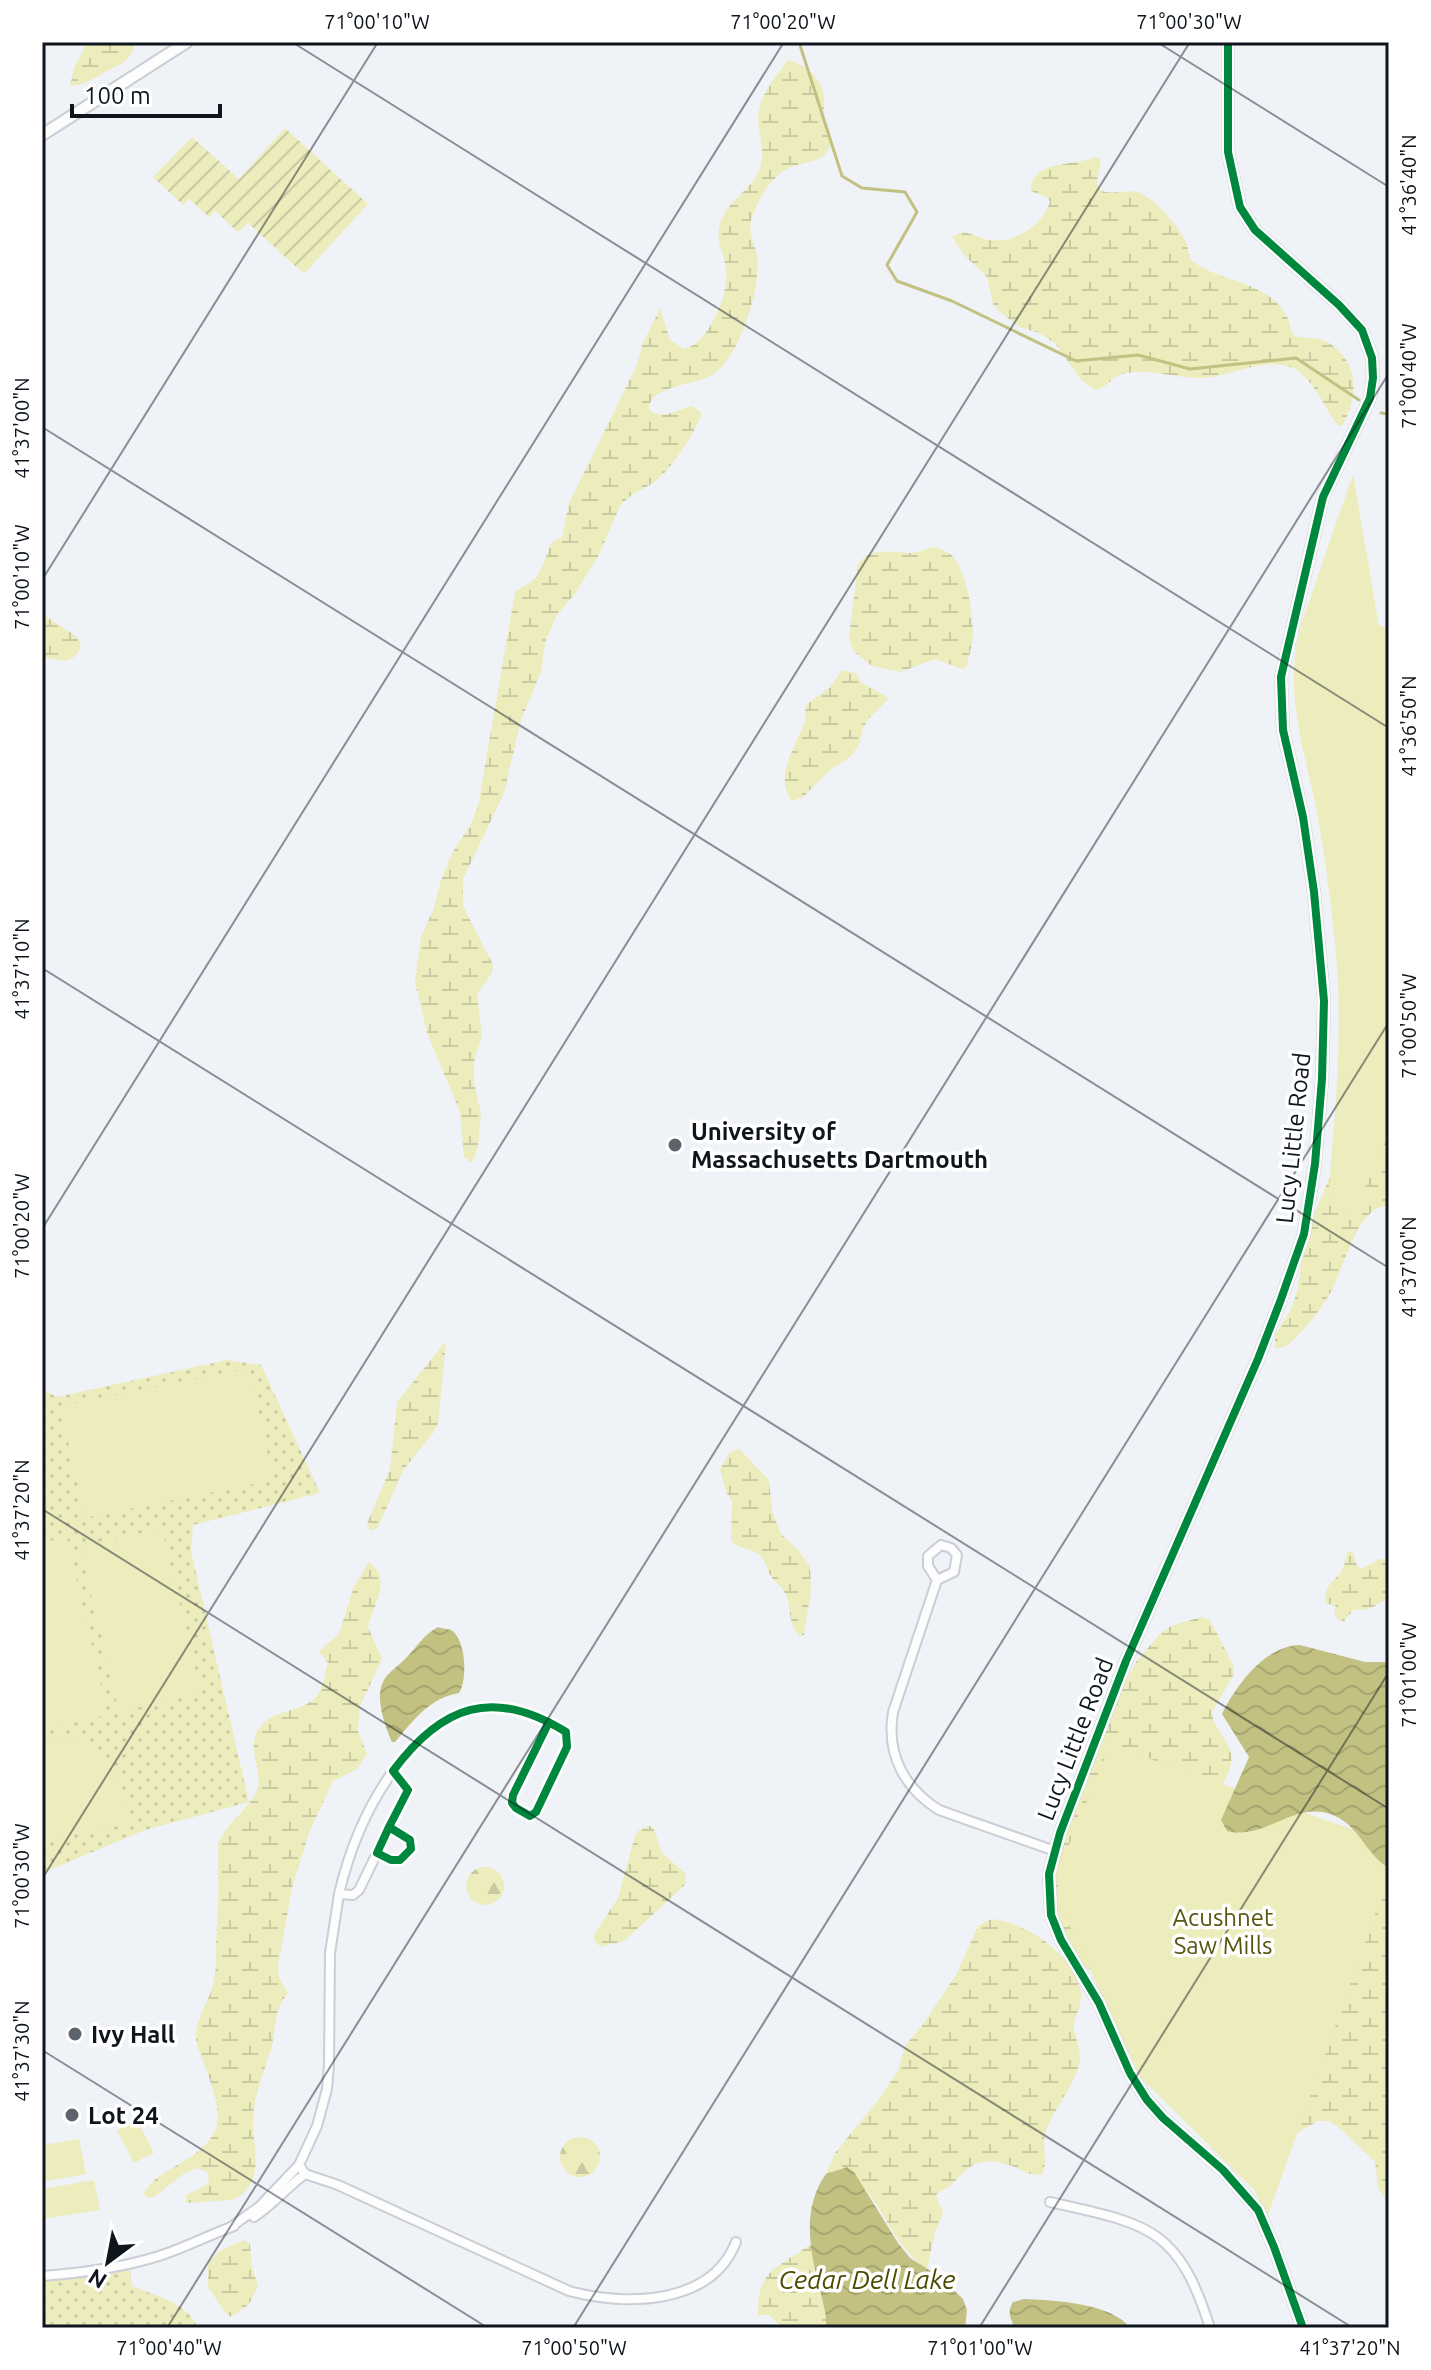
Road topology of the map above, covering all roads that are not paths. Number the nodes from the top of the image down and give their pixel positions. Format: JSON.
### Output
{"nodes":[{"id":1,"x":187,"y":42,"type":"edge"},
{"id":2,"x":1228,"y":42,"type":"edge"},
{"id":3,"x":42,"y":135,"type":"edge"},
{"id":4,"x":937,"y":1580,"type":"junction"},
{"id":5,"x":549,"y":1722,"type":"junction"},
{"id":6,"x":393,"y":1771,"type":"junction"},
{"id":7,"x":389,"y":1827,"type":"junction"},
{"id":8,"x":1055,"y":1851,"type":"junction"},
{"id":9,"x":377,"y":1853,"type":"junction"},
{"id":10,"x":339,"y":1894,"type":"junction"},
{"id":11,"x":299,"y":2165,"type":"junction"},
{"id":12,"x":305,"y":2174,"type":"junction"},
{"id":13,"x":1050,"y":2202,"type":"dead end"},
{"id":14,"x":231,"y":2227,"type":"junction"},
{"id":15,"x":736,"y":2242,"type":"dead end"},
{"id":16,"x":42,"y":2276,"type":"edge"},
{"id":17,"x":1210,"y":2328,"type":"edge"},
{"id":18,"x":1303,"y":2328,"type":"edge"}],
"edges":[{"from":1,"to":3,"type":"street"},
{"from":2,"to":8,"type":"street","name":"Lucy Little Road"},
{"from":4,"to":4,"type":"street"},
{"from":4,"to":8,"type":"street"},
{"from":5,"to":5,"type":"street"},
{"from":5,"to":6,"type":"street"},
{"from":6,"to":7,"type":"street"},
{"from":6,"to":10,"type":"street"},
{"from":7,"to":9,"type":"street"},
{"from":7,"to":9,"type":"street"},
{"from":8,"to":18,"type":"street","name":"Lucy Little Road"},
{"from":9,"to":10,"type":"street"},
{"from":10,"to":11,"type":"street"},
{"from":11,"to":12,"type":"street"},
{"from":11,"to":14,"type":"street"},
{"from":12,"to":14,"type":"street"},
{"from":12,"to":15,"type":"street"},
{"from":13,"to":17,"type":"street"},
{"from":14,"to":16,"type":"street"}]}
